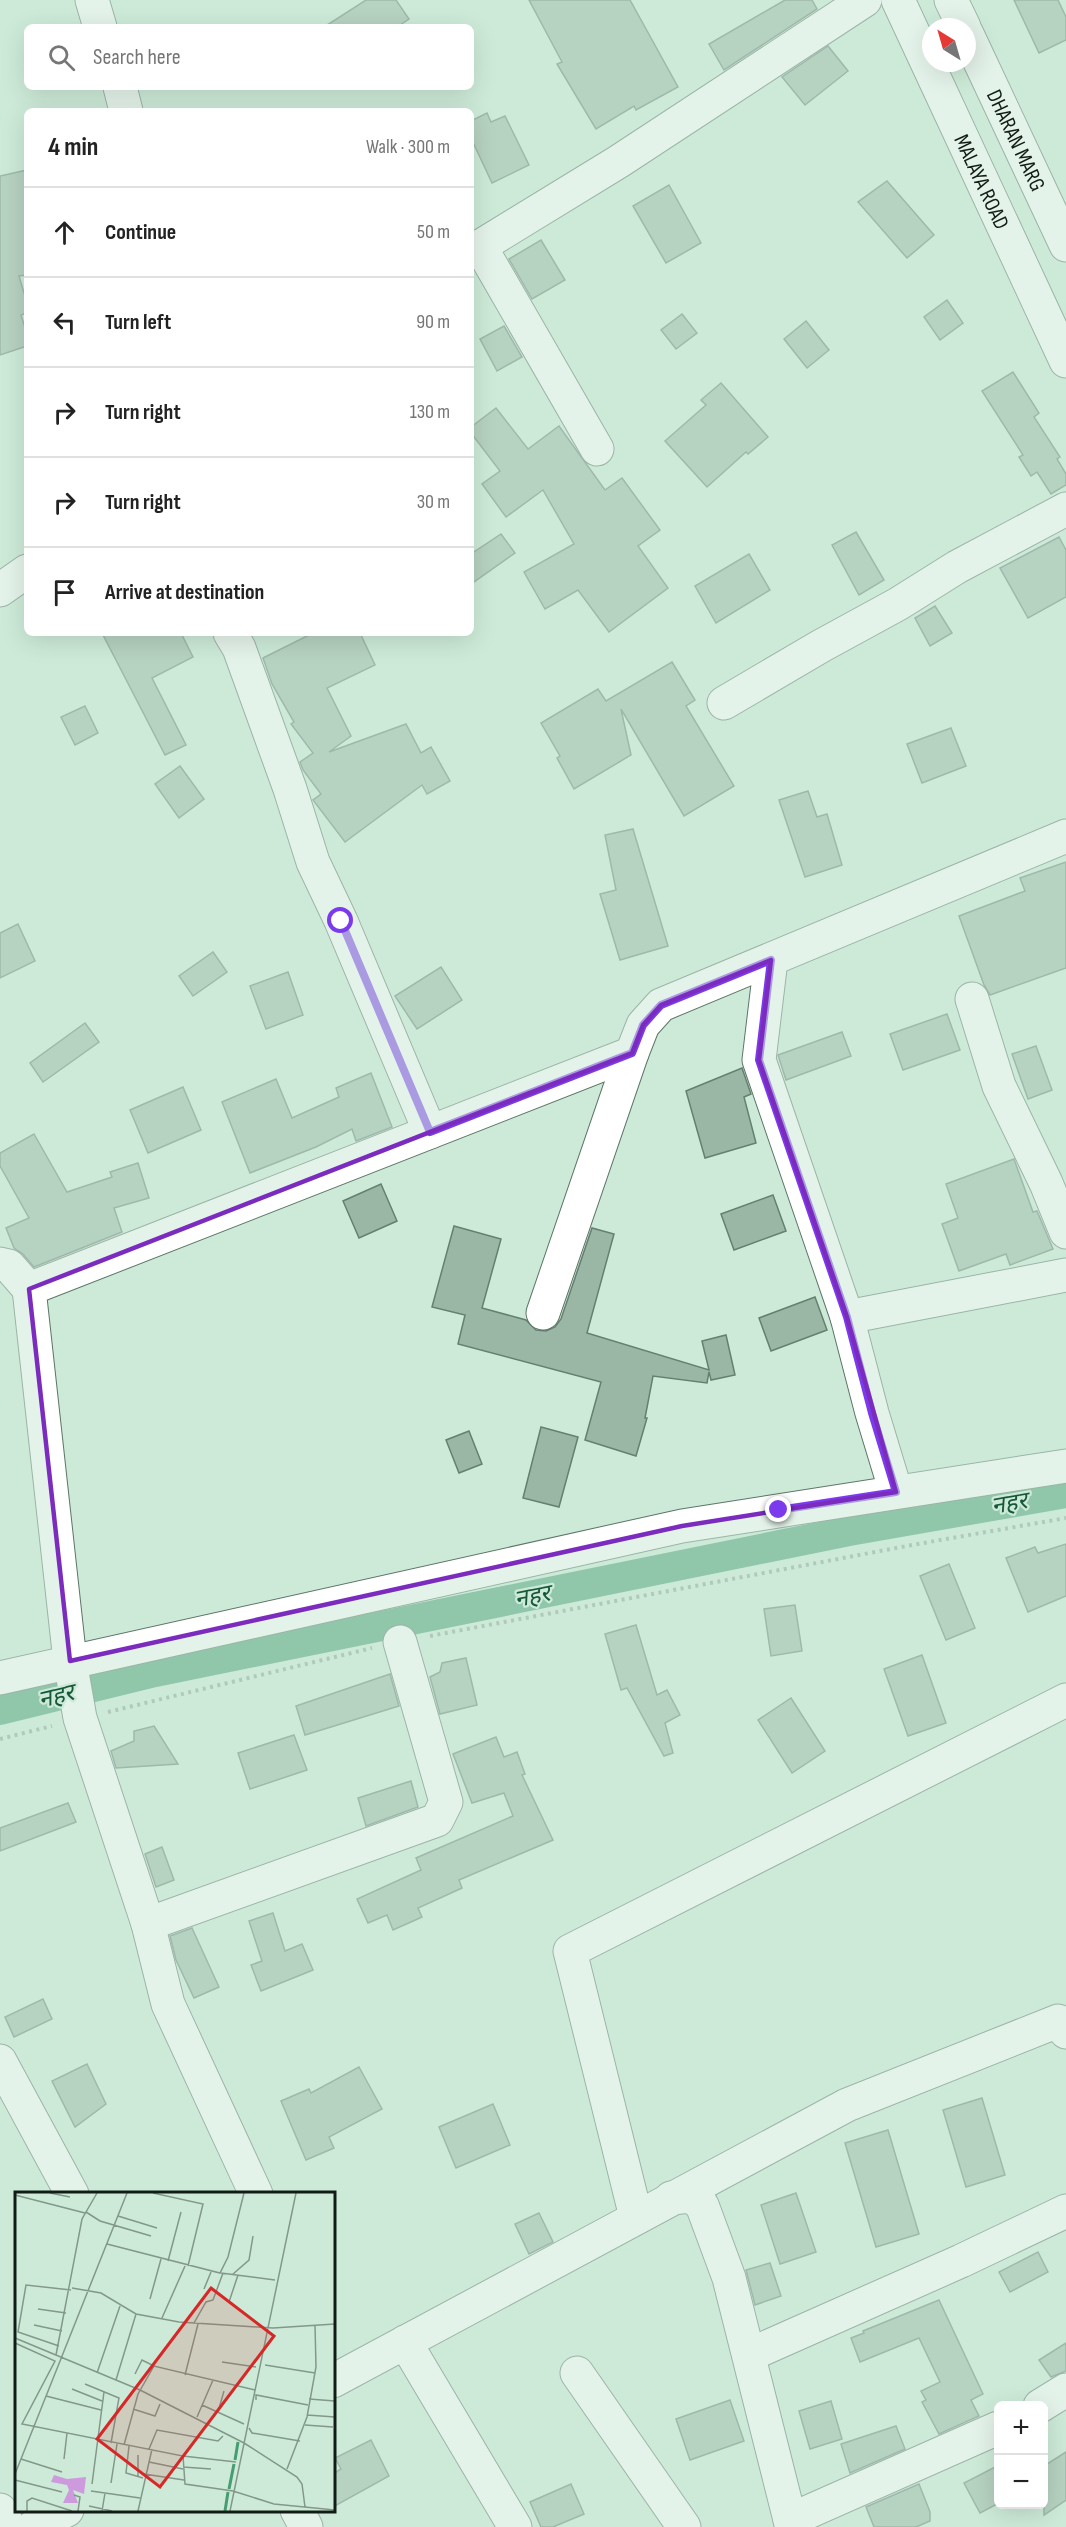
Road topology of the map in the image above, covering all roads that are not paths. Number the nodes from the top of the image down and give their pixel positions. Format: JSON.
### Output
{"nodes":[{"id":1,"x":92,"y":0,"type":"edge"},
{"id":2,"x":866,"y":0,"type":"edge"},
{"id":3,"x":897,"y":0,"type":"edge"},
{"id":4,"x":951,"y":0,"type":"edge"},
{"id":5,"x":960,"y":18,"type":"edge"},
{"id":6,"x":99,"y":24,"type":"edge"},
{"id":7,"x":976,"y":53,"type":"edge"},
{"id":8,"x":121,"y":90,"type":"edge"},
{"id":9,"x":125,"y":108,"type":"edge"},
{"id":10,"x":1066,"y":245,"type":"edge"},
{"id":11,"x":476,"y":249,"type":"edge"},
{"id":12,"x":1066,"y":361,"type":"edge"},
{"id":13,"x":597,"y":448,"type":"dead end"},
{"id":14,"x":1066,"y":509,"type":"edge"},
{"id":15,"x":24,"y":574,"type":"edge"},
{"id":16,"x":0,"y":590,"type":"edge"},
{"id":17,"x":232,"y":636,"type":"edge"},
{"id":18,"x":724,"y":703,"type":"dead end"},
{"id":19,"x":1066,"y":836,"type":"edge"},
{"id":20,"x":771,"y":960,"type":"junction"},
{"id":21,"x":972,"y":999,"type":"dead end"},
{"id":22,"x":632,"y":1053,"type":"junction"},
{"id":23,"x":430,"y":1132,"type":"junction"},
{"id":24,"x":1066,"y":1232,"type":"edge"},
{"id":25,"x":0,"y":1264,"type":"edge"},
{"id":26,"x":1066,"y":1275,"type":"edge"},
{"id":27,"x":29,"y":1289,"type":"junction"},
{"id":28,"x":543,"y":1313,"type":"dead end"},
{"id":29,"x":847,"y":1317,"type":"junction"},
{"id":30,"x":1066,"y":1466,"type":"edge"},
{"id":31,"x":896,"y":1492,"type":"junction"},
{"id":32,"x":400,"y":1642,"type":"road end"},
{"id":33,"x":70,"y":1661,"type":"junction"},
{"id":34,"x":0,"y":1678,"type":"edge"},
{"id":35,"x":1066,"y":1700,"type":"edge"},
{"id":36,"x":148,"y":1924,"type":"junction"},
{"id":37,"x":1063,"y":2021,"type":"edge"},
{"id":38,"x":0,"y":2061,"type":"edge"},
{"id":39,"x":71,"y":2192,"type":"edge"},
{"id":40,"x":255,"y":2192,"type":"edge"},
{"id":41,"x":671,"y":2198,"type":"junction"},
{"id":42,"x":1066,"y":2211,"type":"edge"},
{"id":43,"x":636,"y":2217,"type":"junction"},
{"id":44,"x":405,"y":2342,"type":"junction"},
{"id":45,"x":749,"y":2355,"type":"junction"},
{"id":46,"x":577,"y":2373,"type":"dead end"},
{"id":47,"x":335,"y":2374,"type":"edge"},
{"id":48,"x":1066,"y":2390,"type":"edge"},
{"id":49,"x":1048,"y":2401,"type":"edge"},
{"id":50,"x":994,"y":2430,"type":"edge"},
{"id":51,"x":0,"y":2510,"type":"edge"},
{"id":52,"x":65,"y":2512,"type":"edge"},
{"id":53,"x":298,"y":2512,"type":"edge"},
{"id":54,"x":792,"y":2523,"type":"edge"},
{"id":55,"x":9,"y":2527,"type":"edge"},
{"id":56,"x":33,"y":2527,"type":"edge"},
{"id":57,"x":306,"y":2527,"type":"edge"},
{"id":58,"x":515,"y":2527,"type":"edge"},
{"id":59,"x":684,"y":2527,"type":"edge"}],
"edges":[{"from":1,"to":6,"type":"street"},
{"from":2,"to":11,"type":"street"},
{"from":3,"to":12,"type":"street","name":"MALAYA ROAD"},
{"from":4,"to":5,"type":"street"},
{"from":7,"to":10,"type":"street","name":"DHARAN MARG"},
{"from":8,"to":9,"type":"street"},
{"from":11,"to":13,"type":"street"},
{"from":14,"to":18,"type":"street"},
{"from":15,"to":16,"type":"street"},
{"from":17,"to":23,"type":"street"},
{"from":19,"to":20,"type":"street"},
{"from":20,"to":22,"type":"street"},
{"from":20,"to":29,"type":"street"},
{"from":21,"to":24,"type":"street"},
{"from":22,"to":23,"type":"street"},
{"from":22,"to":28,"type":"street"},
{"from":23,"to":27,"type":"street"},
{"from":25,"to":27,"type":"street"},
{"from":26,"to":29,"type":"street"},
{"from":27,"to":33,"type":"street"},
{"from":29,"to":31,"type":"street"},
{"from":30,"to":31,"type":"street"},
{"from":31,"to":33,"type":"street"},
{"from":32,"to":36,"type":"street"},
{"from":33,"to":34,"type":"street"},
{"from":33,"to":36,"type":"street"},
{"from":35,"to":43,"type":"street"},
{"from":36,"to":40,"type":"street"},
{"from":37,"to":41,"type":"street"},
{"from":38,"to":39,"type":"street"},
{"from":41,"to":43,"type":"street"},
{"from":41,"to":45,"type":"street"},
{"from":42,"to":45,"type":"street"},
{"from":43,"to":44,"type":"street"},
{"from":44,"to":47,"type":"street"},
{"from":44,"to":58,"type":"street"},
{"from":45,"to":54,"type":"street"},
{"from":46,"to":59,"type":"street"},
{"from":48,"to":49,"type":"street"},
{"from":50,"to":54,"type":"street"},
{"from":51,"to":55,"type":"street"},
{"from":52,"to":56,"type":"street"},
{"from":53,"to":57,"type":"street"}]}
